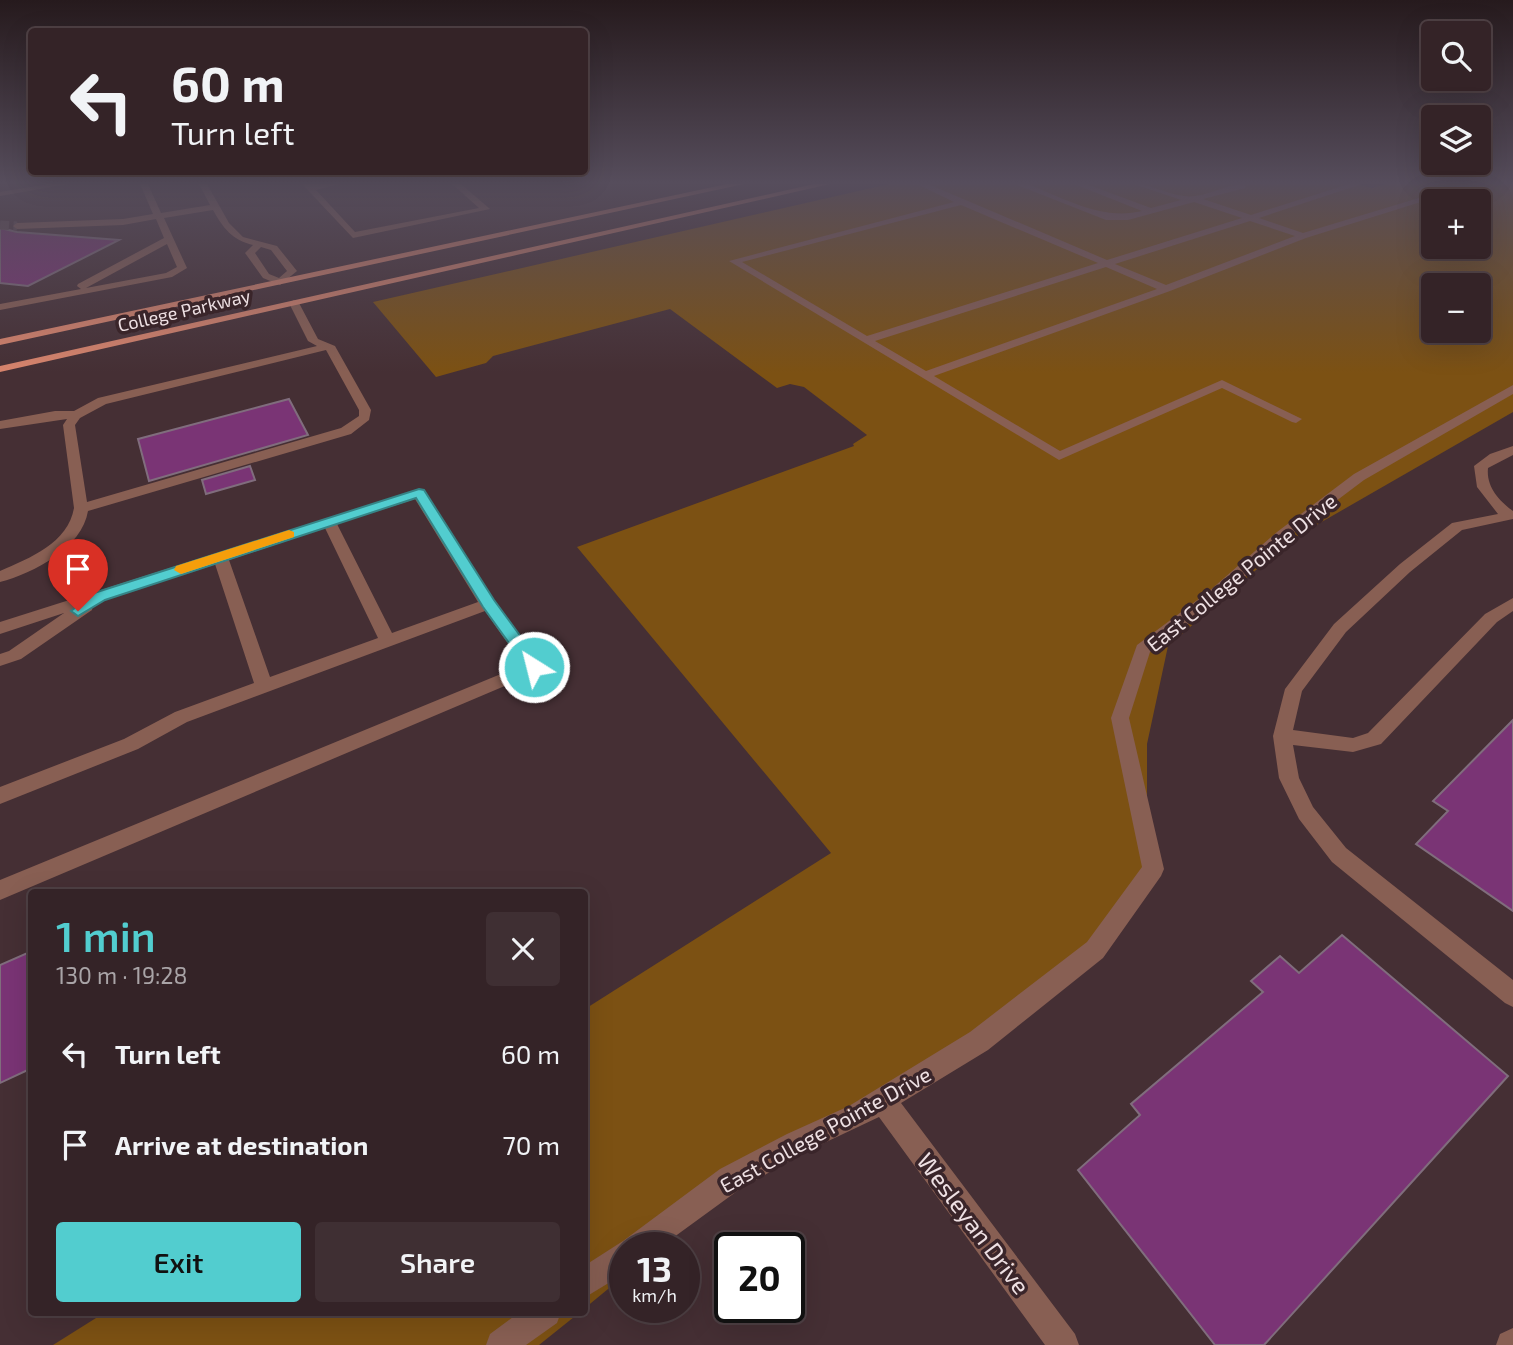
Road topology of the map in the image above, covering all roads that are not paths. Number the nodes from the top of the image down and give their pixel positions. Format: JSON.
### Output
{"nodes":[{"id":1,"x":155,"y":247,"type":"edge"},
{"id":2,"x":172,"y":247,"type":"edge"},
{"id":3,"x":256,"y":247,"type":"edge"},
{"id":4,"x":267,"y":247,"type":"edge"},
{"id":5,"x":445,"y":247,"type":"edge"},
{"id":6,"x":545,"y":247,"type":"edge"},
{"id":7,"x":789,"y":247,"type":"edge"},
{"id":8,"x":1069,"y":247,"type":"edge"},
{"id":9,"x":1156,"y":247,"type":"edge"},
{"id":10,"x":1275,"y":247,"type":"edge"},
{"id":11,"x":1105,"y":262,"type":"junction"},
{"id":12,"x":280,"y":282,"type":"junction"},
{"id":13,"x":1166,"y":289,"type":"junction"},
{"id":14,"x":65,"y":295,"type":"junction"},
{"id":15,"x":294,"y":303,"type":"junction"},
{"id":16,"x":0,"y":307,"type":"edge"},
{"id":17,"x":866,"y":340,"type":"junction"},
{"id":18,"x":0,"y":342,"type":"edge"},
{"id":19,"x":329,"y":346,"type":"junction"},
{"id":20,"x":0,"y":369,"type":"edge"},
{"id":21,"x":925,"y":375,"type":"junction"},
{"id":22,"x":1510,"y":394,"type":"edge"},
{"id":23,"x":76,"y":415,"type":"junction"},
{"id":24,"x":1296,"y":419,"type":"dead end"},
{"id":25,"x":0,"y":425,"type":"edge"},
{"id":26,"x":1513,"y":450,"type":"edge"},
{"id":27,"x":81,"y":508,"type":"junction"},
{"id":28,"x":1511,"y":515,"type":"edge"},
{"id":29,"x":329,"y":522,"type":"junction"},
{"id":30,"x":220,"y":556,"type":"junction"},
{"id":31,"x":0,"y":577,"type":"edge"},
{"id":32,"x":99,"y":597,"type":"junction"},
{"id":33,"x":1513,"y":603,"type":"edge"},
{"id":34,"x":488,"y":604,"type":"junction"},
{"id":35,"x":0,"y":628,"type":"edge"},
{"id":36,"x":388,"y":641,"type":"junction"},
{"id":37,"x":0,"y":660,"type":"edge"},
{"id":38,"x":264,"y":687,"type":"junction"},
{"id":39,"x":1282,"y":736,"type":"junction"},
{"id":40,"x":0,"y":796,"type":"edge"},
{"id":41,"x":0,"y":890,"type":"edge"},
{"id":42,"x":1513,"y":995,"type":"edge"},
{"id":43,"x":883,"y":1100,"type":"junction"},
{"id":44,"x":657,"y":1232,"type":"edge"},
{"id":45,"x":609,"y":1266,"type":"edge"},
{"id":46,"x":588,"y":1281,"type":"edge"},
{"id":47,"x":540,"y":1316,"type":"edge"},
{"id":48,"x":501,"y":1345,"type":"edge"},
{"id":49,"x":1064,"y":1345,"type":"edge"}],
"edges":[{"from":1,"to":14,"type":"street"},
{"from":2,"to":14,"type":"street"},
{"from":3,"to":12,"type":"street"},
{"from":4,"to":12,"type":"street"},
{"from":5,"to":12,"type":"main road","name":"College Parkway"},
{"from":6,"to":15,"type":"main road","name":"College Parkway"},
{"from":7,"to":17,"type":"street"},
{"from":8,"to":11,"type":"street"},
{"from":9,"to":11,"type":"street"},
{"from":10,"to":13,"type":"street"},
{"from":11,"to":13,"type":"street"},
{"from":11,"to":17,"type":"street"},
{"from":12,"to":15,"type":"main road"},
{"from":12,"to":18,"type":"main road","name":"College Parkway"},
{"from":13,"to":21,"type":"street"},
{"from":14,"to":16,"type":"street"},
{"from":15,"to":19,"type":"street"},
{"from":15,"to":20,"type":"main road","name":"College Parkway"},
{"from":17,"to":21,"type":"street"},
{"from":19,"to":23,"type":"street"},
{"from":19,"to":27,"type":"street"},
{"from":21,"to":24,"type":"street"},
{"from":22,"to":43,"type":"street","name":"East College Pointe Drive"},
{"from":23,"to":25,"type":"street"},
{"from":23,"to":27,"type":"street"},
{"from":26,"to":28,"type":"street"},
{"from":27,"to":31,"type":"street"},
{"from":28,"to":39,"type":"street"},
{"from":29,"to":30,"type":"street"},
{"from":29,"to":34,"type":"street"},
{"from":29,"to":36,"type":"street"},
{"from":30,"to":32,"type":"street"},
{"from":30,"to":38,"type":"street"},
{"from":32,"to":35,"type":"street"},
{"from":32,"to":37,"type":"street"},
{"from":33,"to":39,"type":"street"},
{"from":34,"to":36,"type":"street"},
{"from":34,"to":41,"type":"street"},
{"from":36,"to":38,"type":"street"},
{"from":38,"to":40,"type":"street"},
{"from":39,"to":42,"type":"street"},
{"from":43,"to":44,"type":"street","name":"East College Pointe Drive"},
{"from":43,"to":49,"type":"street","name":"Wesleyan Drive"},
{"from":45,"to":46,"type":"street"},
{"from":47,"to":48,"type":"street"}]}
